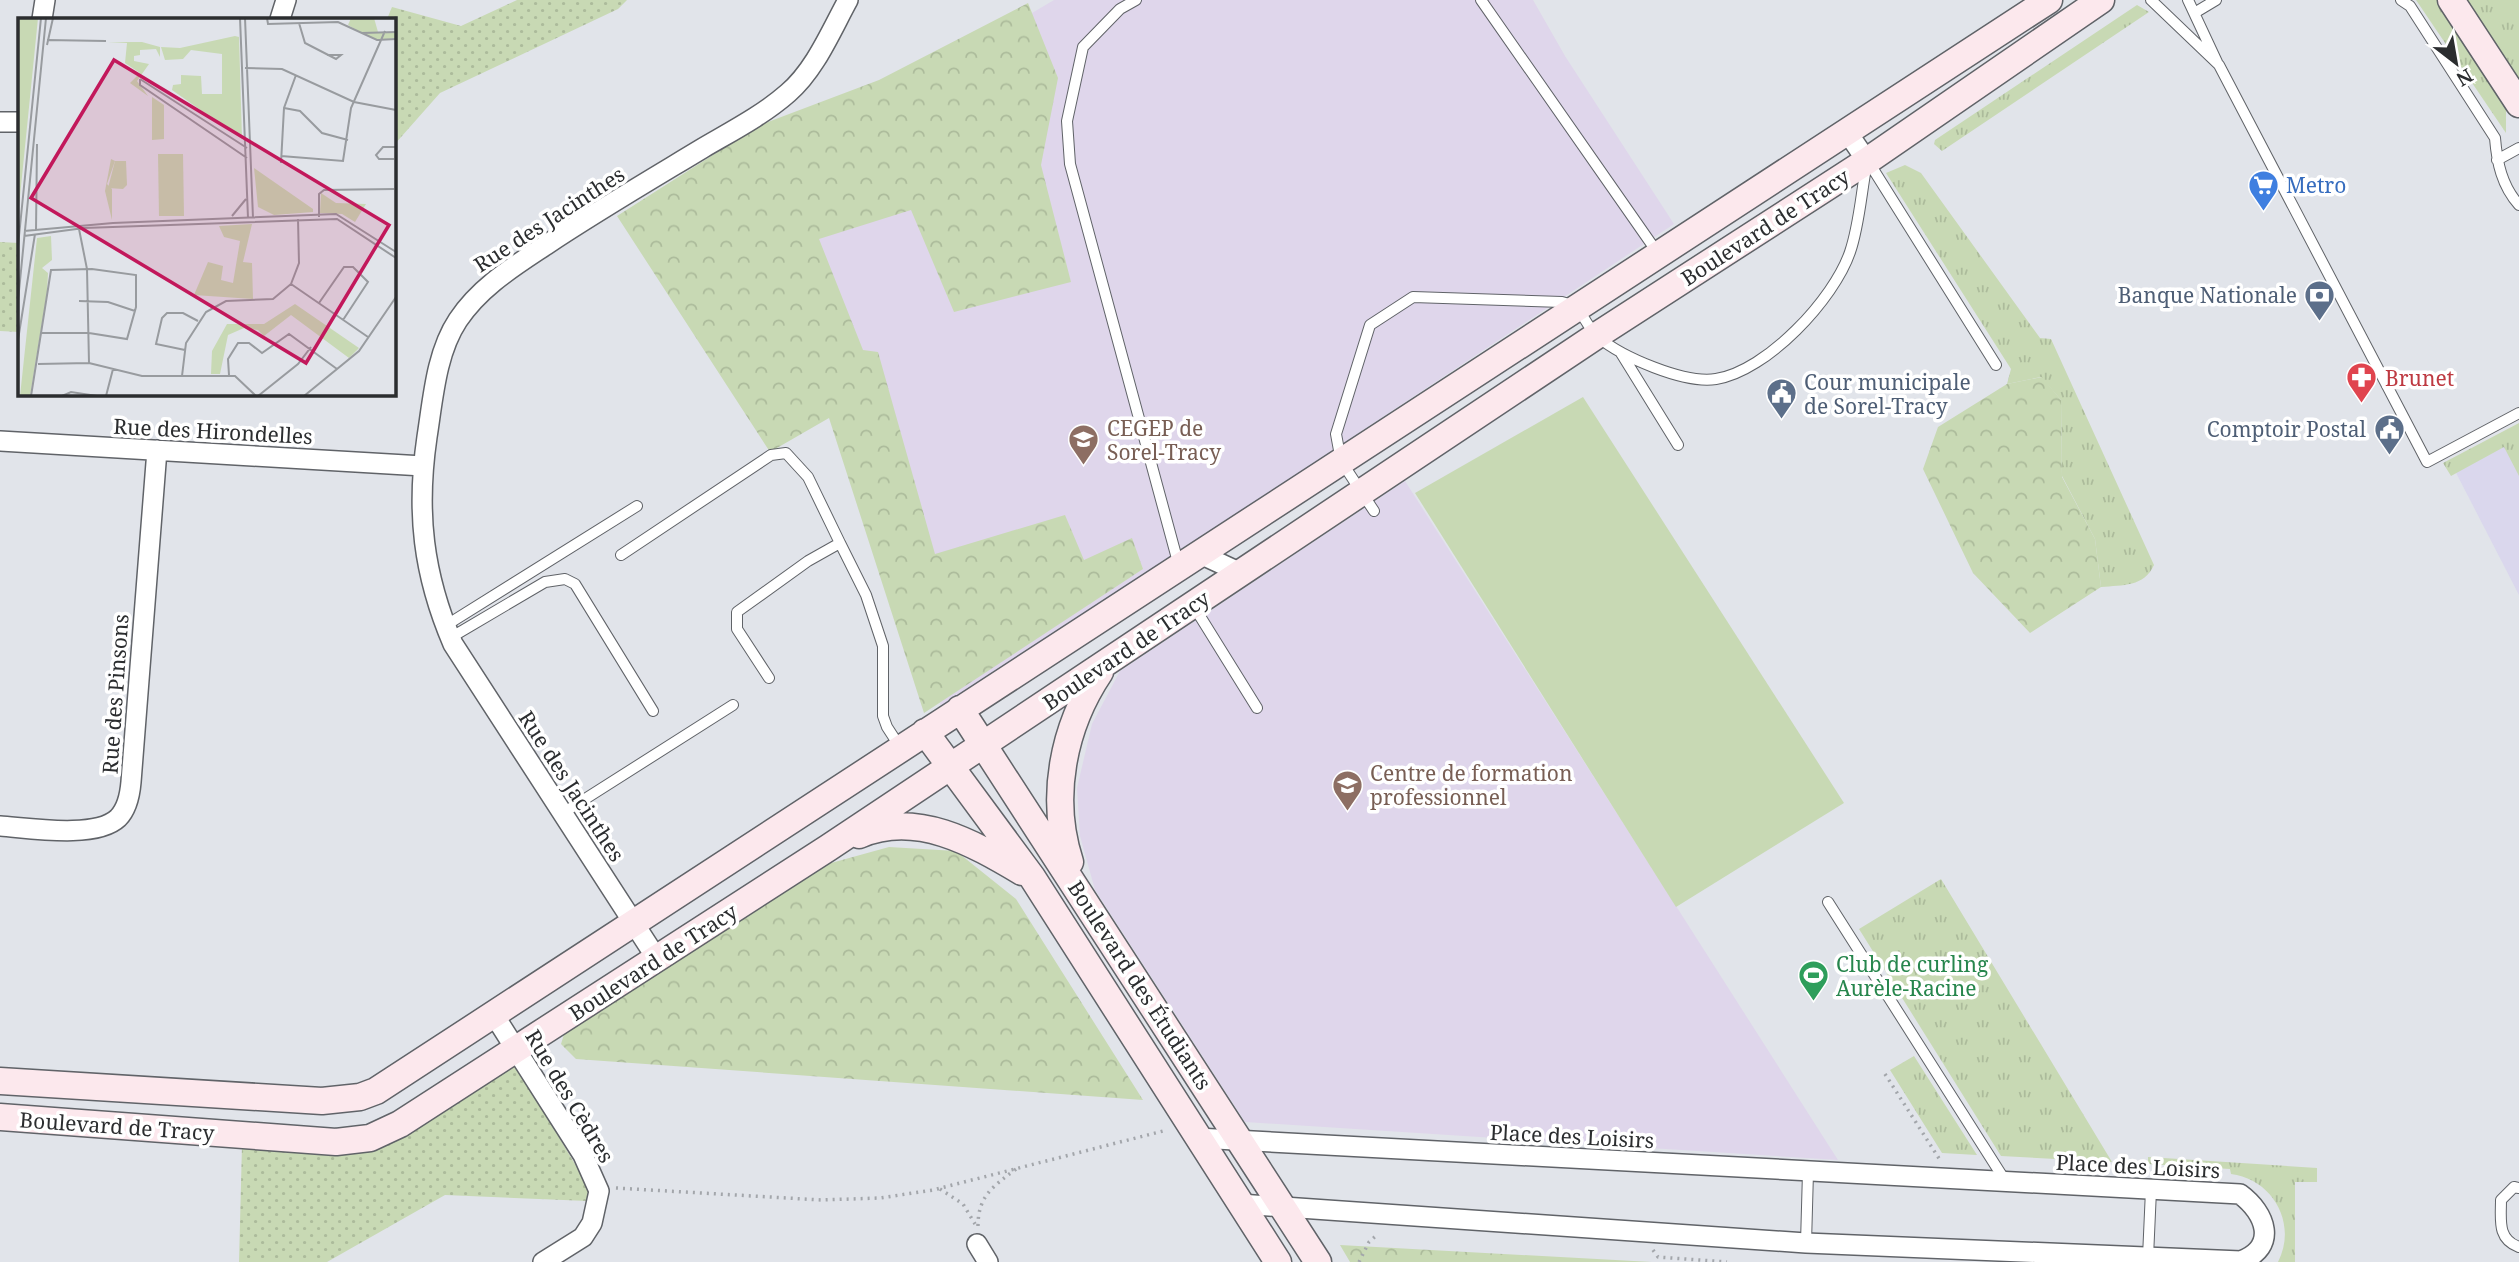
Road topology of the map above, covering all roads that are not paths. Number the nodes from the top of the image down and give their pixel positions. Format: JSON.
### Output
{"nodes":[{"id":1,"x":45,"y":0,"type":"edge"},
{"id":2,"x":286,"y":0,"type":"edge"},
{"id":3,"x":848,"y":0,"type":"edge"},
{"id":4,"x":1136,"y":0,"type":"edge"},
{"id":5,"x":1481,"y":0,"type":"edge"},
{"id":6,"x":2049,"y":0,"type":"edge"},
{"id":7,"x":2101,"y":0,"type":"edge"},
{"id":8,"x":2151,"y":0,"type":"edge"},
{"id":9,"x":2188,"y":0,"type":"edge"},
{"id":10,"x":2216,"y":0,"type":"edge"},
{"id":11,"x":2401,"y":0,"type":"edge"},
{"id":12,"x":2451,"y":0,"type":"edge"},
{"id":13,"x":2196,"y":12,"type":"junction"},
{"id":14,"x":42,"y":18,"type":"edge"},
{"id":15,"x":279,"y":18,"type":"edge"},
{"id":16,"x":2218,"y":65,"type":"junction"},
{"id":17,"x":2519,"y":104,"type":"edge"},
{"id":18,"x":0,"y":122,"type":"edge"},
{"id":19,"x":18,"y":122,"type":"edge"},
{"id":20,"x":1888,"y":125,"type":"junction"},
{"id":21,"x":1847,"y":132,"type":"junction"},
{"id":22,"x":2519,"y":148,"type":"edge"},
{"id":23,"x":1867,"y":160,"type":"junction"},
{"id":24,"x":2497,"y":160,"type":"junction"},
{"id":25,"x":2519,"y":205,"type":"edge"},
{"id":26,"x":1658,"y":254,"type":"junction"},
{"id":27,"x":1662,"y":293,"type":"junction"},
{"id":28,"x":1576,"y":306,"type":"junction"},
{"id":29,"x":1596,"y":336,"type":"junction"},
{"id":30,"x":1619,"y":350,"type":"junction"},
{"id":31,"x":1996,"y":365,"type":"dead end"},
{"id":32,"x":2519,"y":413,"type":"edge"},
{"id":33,"x":0,"y":441,"type":"edge"},
{"id":34,"x":1678,"y":444,"type":"dead end"},
{"id":35,"x":157,"y":450,"type":"junction"},
{"id":36,"x":1341,"y":461,"type":"junction"},
{"id":37,"x":423,"y":466,"type":"junction"},
{"id":38,"x":1369,"y":502,"type":"junction"},
{"id":39,"x":637,"y":506,"type":"dead end"},
{"id":40,"x":840,"y":543,"type":"junction"},
{"id":41,"x":621,"y":555,"type":"dead end"},
{"id":42,"x":1189,"y":561,"type":"junction"},
{"id":43,"x":1241,"y":573,"type":"junction"},
{"id":44,"x":1193,"y":605,"type":"junction"},
{"id":45,"x":447,"y":632,"type":"junction"},
{"id":46,"x":1106,"y":664,"type":"junction"},
{"id":47,"x":769,"y":678,"type":"dead end"},
{"id":48,"x":733,"y":705,"type":"dead end"},
{"id":49,"x":1256,"y":708,"type":"dead end"},
{"id":50,"x":960,"y":709,"type":"junction"},
{"id":51,"x":653,"y":711,"type":"dead end"},
{"id":52,"x":926,"y":732,"type":"junction"},
{"id":53,"x":984,"y":745,"type":"junction"},
{"id":54,"x":901,"y":748,"type":"junction"},
{"id":55,"x":949,"y":767,"type":"junction"},
{"id":56,"x":563,"y":813,"type":"junction"},
{"id":57,"x":0,"y":826,"type":"edge"},
{"id":58,"x":828,"y":848,"type":"junction"},
{"id":59,"x":1032,"y":877,"type":"junction"},
{"id":60,"x":1080,"y":890,"type":"junction"},
{"id":61,"x":1828,"y":902,"type":"dead end"},
{"id":62,"x":632,"y":922,"type":"junction"},
{"id":63,"x":657,"y":959,"type":"junction"},
{"id":64,"x":494,"y":1015,"type":"junction"},
{"id":65,"x":517,"y":1049,"type":"junction"},
{"id":66,"x":0,"y":1081,"type":"edge"},
{"id":67,"x":68,"y":1085,"type":"junction"},
{"id":68,"x":0,"y":1117,"type":"edge"},
{"id":69,"x":66,"y":1121,"type":"junction"},
{"id":70,"x":1197,"y":1138,"type":"junction"},
{"id":71,"x":1240,"y":1139,"type":"junction"},
{"id":72,"x":1808,"y":1172,"type":"junction"},
{"id":73,"x":2006,"y":1182,"type":"junction"},
{"id":74,"x":2519,"y":1188,"type":"edge"},
{"id":75,"x":2151,"y":1190,"type":"junction"},
{"id":76,"x":1240,"y":1204,"type":"junction"},
{"id":77,"x":1283,"y":1206,"type":"junction"},
{"id":78,"x":1806,"y":1243,"type":"junction"},
{"id":79,"x":977,"y":1244,"type":"dead end"},
{"id":80,"x":2519,"y":1247,"type":"edge"},
{"id":81,"x":2148,"y":1257,"type":"junction"},
{"id":82,"x":543,"y":1262,"type":"edge"},
{"id":83,"x":988,"y":1262,"type":"edge"},
{"id":84,"x":1278,"y":1262,"type":"edge"},
{"id":85,"x":1318,"y":1262,"type":"edge"}],
"edges":[{"from":1,"to":14,"type":"street"},
{"from":2,"to":15,"type":"street"},
{"from":3,"to":37,"type":"street","name":"Rue des Jacinthes"},
{"from":4,"to":42,"type":"lane"},
{"from":5,"to":26,"type":"lane"},
{"from":6,"to":20,"type":"street","name":"Boulevard de Tracy"},
{"from":7,"to":20,"type":"street","name":"Boulevard de Tracy"},
{"from":8,"to":16,"type":"lane"},
{"from":9,"to":13,"type":"lane"},
{"from":10,"to":13,"type":"lane"},
{"from":11,"to":24,"type":"lane"},
{"from":12,"to":17,"type":"street"},
{"from":13,"to":16,"type":"lane"},
{"from":16,"to":32,"type":"lane"},
{"from":18,"to":19,"type":"street"},
{"from":20,"to":21,"type":"street","name":"Boulevard de Tracy"},
{"from":20,"to":23,"type":"street","name":"Boulevard de Tracy"},
{"from":21,"to":23,"type":"street","name":"Boulevard de Tracy"},
{"from":21,"to":26,"type":"street","name":"Boulevard de Tracy"},
{"from":22,"to":24,"type":"lane"},
{"from":23,"to":27,"type":"street","name":"Boulevard de Tracy"},
{"from":23,"to":30,"type":"lane"},
{"from":23,"to":31,"type":"lane"},
{"from":24,"to":25,"type":"lane"},
{"from":26,"to":27,"type":"street","name":"Boulevard de Tracy"},
{"from":26,"to":28,"type":"street","name":"Boulevard de Tracy"},
{"from":27,"to":29,"type":"street","name":"Boulevard de Tracy"},
{"from":28,"to":29,"type":"lane"},
{"from":28,"to":36,"type":"street","name":"Boulevard de Tracy"},
{"from":28,"to":36,"type":"lane"},
{"from":29,"to":30,"type":"lane"},
{"from":29,"to":38,"type":"street","name":"Boulevard de Tracy"},
{"from":30,"to":34,"type":"lane"},
{"from":33,"to":35,"type":"street","name":"Rue des Hirondelles"},
{"from":35,"to":37,"type":"street","name":"Rue des Hirondelles"},
{"from":35,"to":57,"type":"street","name":"Rue des Pinsons"},
{"from":36,"to":38,"type":"lane"},
{"from":36,"to":42,"type":"street","name":"Boulevard de Tracy"},
{"from":37,"to":45,"type":"street","name":"Rue des Jacinthes"},
{"from":38,"to":43,"type":"street","name":"Boulevard de Tracy"},
{"from":39,"to":45,"type":"lane"},
{"from":40,"to":41,"type":"lane"},
{"from":40,"to":47,"type":"lane"},
{"from":40,"to":54,"type":"lane"},
{"from":42,"to":43,"type":"street","name":"Boulevard de Tracy"},
{"from":42,"to":50,"type":"street","name":"Boulevard de Tracy"},
{"from":43,"to":44,"type":"street","name":"Boulevard de Tracy"},
{"from":44,"to":46,"type":"street","name":"Boulevard de Tracy"},
{"from":44,"to":49,"type":"lane"},
{"from":45,"to":51,"type":"lane"},
{"from":45,"to":56,"type":"street","name":"Rue des Jacinthes"},
{"from":46,"to":53,"type":"street","name":"Boulevard de Tracy"},
{"from":46,"to":60,"type":"street"},
{"from":48,"to":56,"type":"lane"},
{"from":50,"to":52,"type":"street","name":"Boulevard de Tracy"},
{"from":50,"to":53,"type":"street","name":"Boulevard des Étudiants"},
{"from":52,"to":54,"type":"street","name":"Boulevard de Tracy"},
{"from":52,"to":55,"type":"street","name":"Boulevard des Étudiants"},
{"from":53,"to":55,"type":"street","name":"Boulevard de Tracy"},
{"from":53,"to":60,"type":"street","name":"Boulevard des Étudiants"},
{"from":54,"to":62,"type":"street","name":"Boulevard de Tracy"},
{"from":55,"to":58,"type":"street","name":"Boulevard de Tracy"},
{"from":55,"to":59,"type":"street","name":"Boulevard des Étudiants"},
{"from":56,"to":62,"type":"street","name":"Rue des Jacinthes"},
{"from":58,"to":59,"type":"street"},
{"from":58,"to":63,"type":"street","name":"Boulevard de Tracy"},
{"from":59,"to":70,"type":"street","name":"Boulevard des Étudiants"},
{"from":60,"to":71,"type":"street","name":"Boulevard des Étudiants"},
{"from":61,"to":73,"type":"lane"},
{"from":62,"to":63,"type":"street","name":"Rue des Jacinthes"},
{"from":62,"to":64,"type":"street","name":"Boulevard de Tracy"},
{"from":63,"to":65,"type":"street","name":"Boulevard de Tracy"},
{"from":64,"to":65,"type":"street","name":"Rue des Cèdres"},
{"from":64,"to":67,"type":"street","name":"Boulevard de Tracy"},
{"from":65,"to":69,"type":"street","name":"Boulevard de Tracy"},
{"from":65,"to":82,"type":"street","name":"Rue des Cèdres"},
{"from":66,"to":67,"type":"street","name":"Boulevard de Tracy"},
{"from":67,"to":69,"type":"street"},
{"from":68,"to":69,"type":"street","name":"Boulevard de Tracy"},
{"from":70,"to":71,"type":"street","name":"Place des Loisirs"},
{"from":70,"to":76,"type":"street","name":"Boulevard des Étudiants"},
{"from":71,"to":72,"type":"street","name":"Place des Loisirs"},
{"from":71,"to":77,"type":"street","name":"Boulevard des Étudiants"},
{"from":72,"to":73,"type":"street","name":"Place des Loisirs"},
{"from":72,"to":78,"type":"lane"},
{"from":73,"to":75,"type":"street","name":"Place des Loisirs"},
{"from":74,"to":80,"type":"lane"},
{"from":75,"to":81,"type":"lane"},
{"from":75,"to":81,"type":"street","name":"Place des Loisirs"},
{"from":76,"to":77,"type":"street","name":"Place des Loisirs"},
{"from":76,"to":84,"type":"street","name":"Boulevard des Étudiants"},
{"from":77,"to":78,"type":"street","name":"Place des Loisirs"},
{"from":77,"to":85,"type":"street","name":"Boulevard des Étudiants"},
{"from":78,"to":81,"type":"street","name":"Place des Loisirs"},
{"from":79,"to":83,"type":"street"}]}
